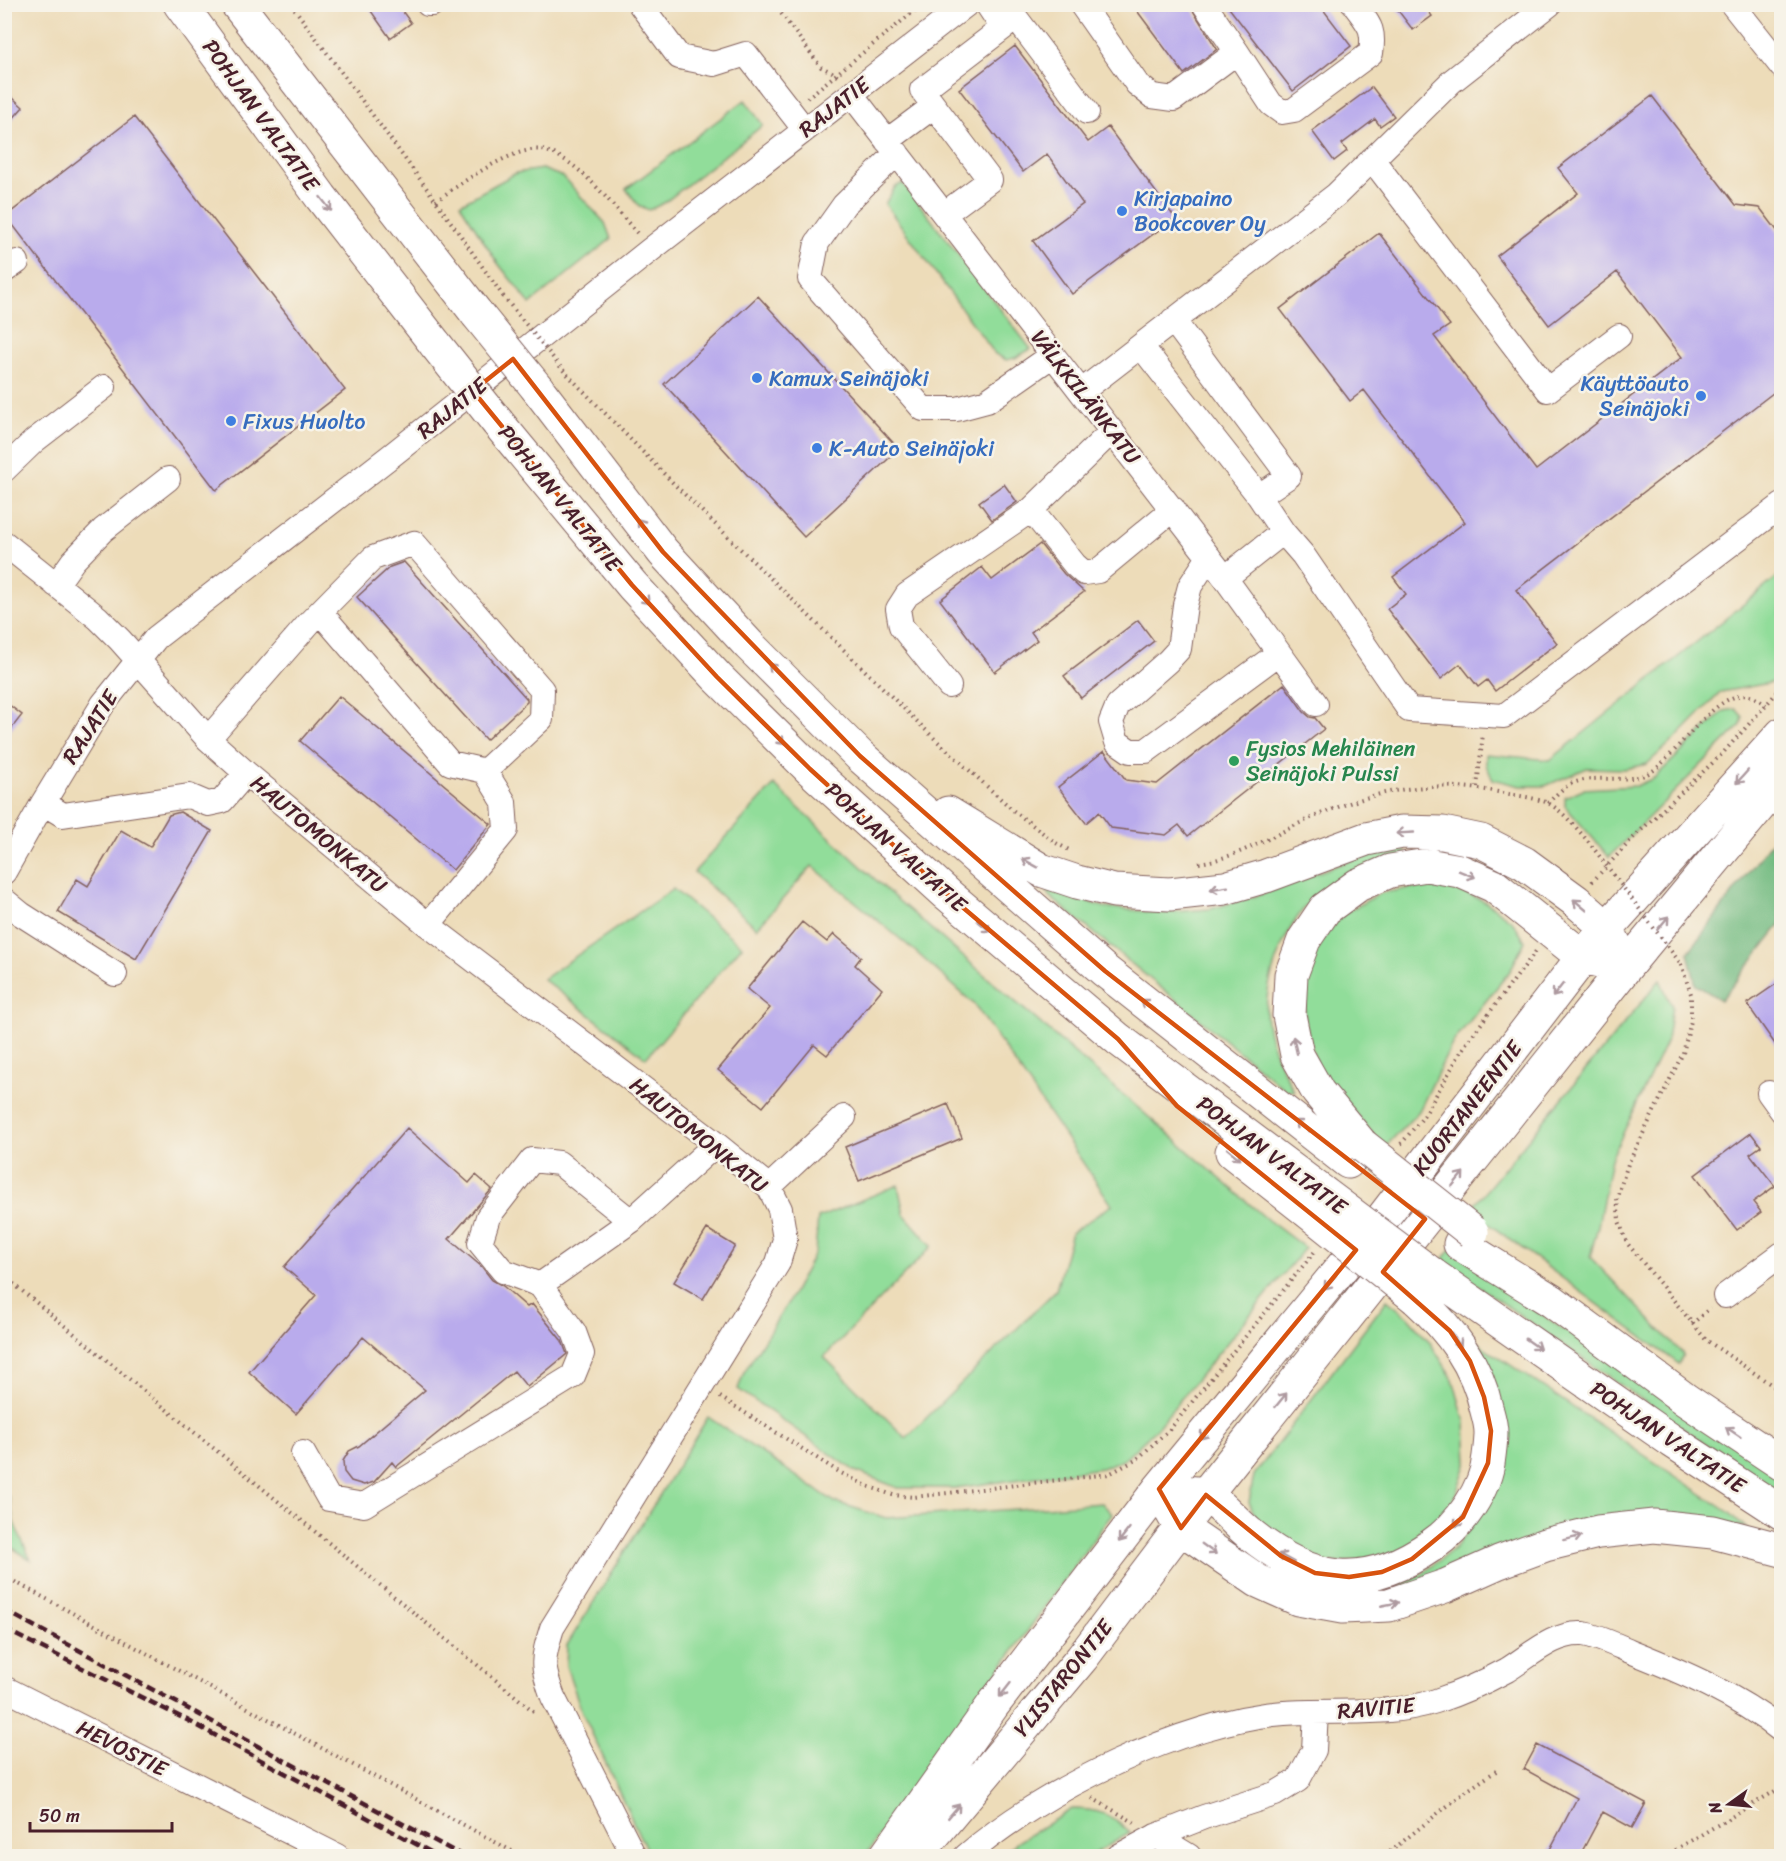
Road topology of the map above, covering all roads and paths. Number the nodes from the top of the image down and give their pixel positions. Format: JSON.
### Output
{"nodes":[{"id":1,"x":180,"y":4,"type":"edge"},
{"id":2,"x":237,"y":4,"type":"edge"},
{"id":3,"x":258,"y":4,"type":"edge"},
{"id":4,"x":291,"y":4,"type":"edge"},
{"id":5,"x":428,"y":4,"type":"edge"},
{"id":6,"x":432,"y":4,"type":"edge"},
{"id":7,"x":640,"y":4,"type":"edge"},
{"id":8,"x":774,"y":4,"type":"edge"},
{"id":9,"x":967,"y":4,"type":"edge"},
{"id":10,"x":987,"y":4,"type":"edge"},
{"id":11,"x":1081,"y":4,"type":"edge"},
{"id":12,"x":1204,"y":4,"type":"edge"},
{"id":13,"x":1354,"y":4,"type":"edge"},
{"id":14,"x":1550,"y":4,"type":"edge"},
{"id":15,"x":1732,"y":4,"type":"edge"},
{"id":16,"x":1004,"y":28,"type":"junction"},
{"id":17,"x":1237,"y":52,"type":"junction"},
{"id":18,"x":1782,"y":67,"type":"edge"},
{"id":19,"x":851,"y":94,"type":"junction"},
{"id":20,"x":934,"y":106,"type":"junction"},
{"id":21,"x":1087,"y":112,"type":"dead end"},
{"id":22,"x":805,"y":130,"type":"junction"},
{"id":23,"x":892,"y":147,"type":"junction"},
{"id":24,"x":1372,"y":159,"type":"junction"},
{"id":25,"x":436,"y":201,"type":"junction"},
{"id":26,"x":944,"y":214,"type":"junction"},
{"id":27,"x":640,"y":237,"type":"dead end"},
{"id":28,"x":490,"y":305,"type":"junction"},
{"id":29,"x":1173,"y":320,"type":"junction"},
{"id":30,"x":1620,"y":336,"type":"dead end"},
{"id":31,"x":1141,"y":346,"type":"junction"},
{"id":32,"x":1053,"y":355,"type":"junction"},
{"id":33,"x":550,"y":379,"type":"junction"},
{"id":34,"x":104,"y":387,"type":"dead end"},
{"id":35,"x":1082,"y":391,"type":"junction"},
{"id":36,"x":1112,"y":431,"type":"junction"},
{"id":37,"x":4,"y":470,"type":"edge"},
{"id":38,"x":168,"y":479,"type":"dead end"},
{"id":39,"x":1259,"y":496,"type":"junction"},
{"id":40,"x":1782,"y":505,"type":"edge"},
{"id":41,"x":1173,"y":509,"type":"junction"},
{"id":42,"x":1031,"y":510,"type":"junction"},
{"id":43,"x":1283,"y":532,"type":"junction"},
{"id":44,"x":4,"y":543,"type":"edge"},
{"id":45,"x":1209,"y":556,"type":"junction"},
{"id":46,"x":1226,"y":578,"type":"junction"},
{"id":47,"x":56,"y":585,"type":"junction"},
{"id":48,"x":320,"y":612,"type":"junction"},
{"id":49,"x":1280,"y":653,"type":"junction"},
{"id":50,"x":137,"y":660,"type":"junction"},
{"id":51,"x":949,"y":686,"type":"dead end"},
{"id":52,"x":1782,"y":687,"type":"edge"},
{"id":53,"x":1316,"y":704,"type":"dead end"},
{"id":54,"x":1485,"y":715,"type":"junction"},
{"id":55,"x":1782,"y":734,"type":"edge"},
{"id":56,"x":208,"y":739,"type":"junction"},
{"id":57,"x":860,"y":756,"type":"junction"},
{"id":58,"x":485,"y":771,"type":"junction"},
{"id":59,"x":246,"y":773,"type":"junction"},
{"id":60,"x":1782,"y":779,"type":"edge"},
{"id":61,"x":1477,"y":787,"type":"junction"},
{"id":62,"x":43,"y":803,"type":"junction"},
{"id":63,"x":1548,"y":803,"type":"junction"},
{"id":64,"x":1075,"y":854,"type":"dead end"},
{"id":65,"x":1188,"y":864,"type":"dead end"},
{"id":66,"x":4,"y":872,"type":"edge"},
{"id":67,"x":4,"y":900,"type":"edge"},
{"id":68,"x":428,"y":925,"type":"junction"},
{"id":69,"x":1607,"y":928,"type":"junction"},
{"id":70,"x":1583,"y":957,"type":"junction"},
{"id":71,"x":1626,"y":968,"type":"junction"},
{"id":72,"x":115,"y":974,"type":"dead end"},
{"id":73,"x":844,"y":1117,"type":"dead end"},
{"id":74,"x":716,"y":1144,"type":"junction"},
{"id":75,"x":1355,"y":1154,"type":"junction"},
{"id":76,"x":769,"y":1187,"type":"junction"},
{"id":77,"x":631,"y":1221,"type":"junction"},
{"id":78,"x":1782,"y":1254,"type":"edge"},
{"id":79,"x":4,"y":1276,"type":"edge"},
{"id":80,"x":540,"y":1285,"type":"junction"},
{"id":81,"x":1424,"y":1286,"type":"junction"},
{"id":82,"x":1725,"y":1296,"type":"dead end"},
{"id":83,"x":1782,"y":1392,"type":"edge"},
{"id":84,"x":303,"y":1453,"type":"dead end"},
{"id":85,"x":1782,"y":1464,"type":"edge"},
{"id":86,"x":1160,"y":1489,"type":"junction"},
{"id":87,"x":1205,"y":1495,"type":"junction"},
{"id":88,"x":1782,"y":1513,"type":"edge"},
{"id":89,"x":1181,"y":1528,"type":"junction"},
{"id":90,"x":1782,"y":1550,"type":"edge"},
{"id":91,"x":4,"y":1576,"type":"edge"},
{"id":92,"x":4,"y":1688,"type":"edge"},
{"id":93,"x":1316,"y":1712,"type":"junction"},
{"id":94,"x":569,"y":1726,"type":"junction"},
{"id":95,"x":1782,"y":1731,"type":"edge"},
{"id":96,"x":1499,"y":1769,"type":"dead end"},
{"id":97,"x":1782,"y":1786,"type":"edge"},
{"id":98,"x":1070,"y":1787,"type":"junction"},
{"id":99,"x":1156,"y":1836,"type":"junction"},
{"id":100,"x":337,"y":1857,"type":"edge"},
{"id":101,"x":521,"y":1857,"type":"edge"},
{"id":102,"x":634,"y":1857,"type":"edge"},
{"id":103,"x":886,"y":1857,"type":"edge"},
{"id":104,"x":916,"y":1857,"type":"edge"},
{"id":105,"x":966,"y":1857,"type":"edge"},
{"id":106,"x":1119,"y":1857,"type":"edge"},
{"id":107,"x":1189,"y":1857,"type":"edge"},
{"id":108,"x":1386,"y":1857,"type":"edge"},
{"id":109,"x":1665,"y":1857,"type":"edge"}],
"edges":[{"from":1,"to":81,"type":"highway","name":"POHJAN VALTATIE","one_way":true,"bridge":true},
{"from":2,"to":28,"type":"highway","name":"POHJAN VALTATIE"},
{"from":3,"to":28,"type":"highway"},
{"from":4,"to":25,"type":"path"},
{"from":5,"to":6,"type":"street"},
{"from":7,"to":22,"type":"street"},
{"from":8,"to":19,"type":"path"},
{"from":9,"to":19,"type":"street","name":"RAJATIE"},
{"from":10,"to":16,"type":"street"},
{"from":11,"to":17,"type":"street"},
{"from":12,"to":17,"type":"street"},
{"from":13,"to":17,"type":"street"},
{"from":14,"to":24,"type":"street"},
{"from":15,"to":18,"type":"street"},
{"from":16,"to":20,"type":"street"},
{"from":16,"to":21,"type":"street"},
{"from":19,"to":22,"type":"street","name":"RAJATIE"},
{"from":19,"to":23,"type":"street","name":"VÄLKKILÄNKATU"},
{"from":20,"to":23,"type":"street"},
{"from":20,"to":26,"type":"street"},
{"from":22,"to":50,"type":"street","name":"RAJATIE"},
{"from":23,"to":26,"type":"street","name":"VÄLKKILÄNKATU"},
{"from":23,"to":32,"type":"street"},
{"from":24,"to":29,"type":"street"},
{"from":24,"to":30,"type":"street"},
{"from":25,"to":27,"type":"path"},
{"from":25,"to":28,"type":"path"},
{"from":26,"to":32,"type":"street","name":"VÄLKKILÄNKATU"},
{"from":28,"to":33,"type":"highway","name":"POHJAN VALTATIE","bridge":true},
{"from":28,"to":33,"type":"path","bridge":true},
{"from":29,"to":31,"type":"street"},
{"from":29,"to":39,"type":"street"},
{"from":31,"to":35,"type":"street"},
{"from":31,"to":39,"type":"street"},
{"from":32,"to":35,"type":"street","name":"VÄLKKILÄNKATU"},
{"from":57,"to":33,"type":"highway","name":"POHJAN VALTATIE","one_way":true},
{"from":33,"to":64,"type":"path"},
{"from":34,"to":37,"type":"street"},
{"from":35,"to":36,"type":"street","name":"VÄLKKILÄNKATU"},
{"from":36,"to":41,"type":"street","name":"VÄLKKILÄNKATU"},
{"from":36,"to":42,"type":"street"},
{"from":38,"to":47,"type":"street"},
{"from":39,"to":43,"type":"street"},
{"from":40,"to":54,"type":"street"},
{"from":41,"to":42,"type":"street"},
{"from":41,"to":45,"type":"street","name":"VÄLKKILÄNKATU"},
{"from":42,"to":51,"type":"street"},
{"from":43,"to":46,"type":"street"},
{"from":43,"to":54,"type":"street"},
{"from":44,"to":47,"type":"street","name":"HAUTOMONKATU"},
{"from":45,"to":46,"type":"street","name":"VÄLKKILÄNKATU"},
{"from":45,"to":49,"type":"street"},
{"from":46,"to":49,"type":"street","name":"VÄLKKILÄNKATU"},
{"from":47,"to":50,"type":"street","name":"HAUTOMONKATU"},
{"from":48,"to":56,"type":"street"},
{"from":48,"to":58,"type":"street"},
{"from":48,"to":58,"type":"street"},
{"from":49,"to":53,"type":"street","name":"VÄLKKILÄNKATU"},
{"from":50,"to":56,"type":"street","name":"HAUTOMONKATU"},
{"from":50,"to":62,"type":"street","name":"RAJATIE"},
{"from":52,"to":63,"type":"path"},
{"from":54,"to":61,"type":"path"},
{"from":55,"to":69,"type":"highway","name":"KUORTANEENTIE","one_way":true},
{"from":56,"to":59,"type":"street","name":"HAUTOMONKATU"},
{"from":69,"to":57,"type":"highway","one_way":true},
{"from":75,"to":57,"type":"highway","name":"POHJAN VALTATIE","one_way":true},
{"from":58,"to":68,"type":"street"},
{"from":59,"to":62,"type":"street"},
{"from":59,"to":68,"type":"street","name":"HAUTOMONKATU"},
{"from":71,"to":60,"type":"highway","name":"KUORTANEENTIE","one_way":true},
{"from":61,"to":63,"type":"path"},
{"from":61,"to":65,"type":"path"},
{"from":62,"to":66,"type":"street","name":"RAJATIE"},
{"from":63,"to":83,"type":"path","bridge":true},
{"from":67,"to":72,"type":"street"},
{"from":68,"to":74,"type":"street","name":"HAUTOMONKATU"},
{"from":69,"to":70,"type":"highway","name":"KUORTANEENTIE"},
{"from":69,"to":71,"type":"highway"},
{"from":70,"to":71,"type":"highway"},
{"from":75,"to":70,"type":"highway","one_way":true},
{"from":70,"to":86,"type":"highway","name":"KUORTANEENTIE","one_way":true},
{"from":87,"to":71,"type":"highway","name":"KUORTANEENTIE","one_way":true},
{"from":73,"to":76,"type":"street"},
{"from":74,"to":76,"type":"street","name":"HAUTOMONKATU"},
{"from":74,"to":77,"type":"street"},
{"from":85,"to":75,"type":"highway","name":"POHJAN VALTATIE","one_way":true},
{"from":76,"to":94,"type":"street","name":"HAUTOMONKATU"},
{"from":77,"to":80,"type":"street"},
{"from":77,"to":80,"type":"street"},
{"from":78,"to":82,"type":"street"},
{"from":79,"to":94,"type":"path"},
{"from":80,"to":84,"type":"street"},
{"from":81,"to":87,"type":"highway","one_way":true},
{"from":81,"to":88,"type":"highway","name":"POHJAN VALTATIE","one_way":true},
{"from":86,"to":87,"type":"highway"},
{"from":86,"to":89,"type":"highway"},
{"from":86,"to":103,"type":"highway","name":"YLISTARONTIE","one_way":true},
{"from":87,"to":89,"type":"highway","name":"YLISTARONTIE"},
{"from":89,"to":90,"type":"highway","one_way":true},
{"from":104,"to":89,"type":"highway","name":"YLISTARONTIE","one_way":true},
{"from":91,"to":101,"type":"path"},
{"from":92,"to":100,"type":"street","name":"HEVOSTIE"},
{"from":93,"to":95,"type":"street","name":"RAVITIE"},
{"from":93,"to":98,"type":"street","name":"RAVITIE"},
{"from":93,"to":99,"type":"street"},
{"from":94,"to":102,"type":"street","name":"HAUTOMONKATU"},
{"from":96,"to":108,"type":"path"},
{"from":97,"to":109,"type":"path"},
{"from":98,"to":99,"type":"path"},
{"from":98,"to":105,"type":"street","name":"RAVITIE"},
{"from":99,"to":106,"type":"street"},
{"from":99,"to":107,"type":"street"}]}
